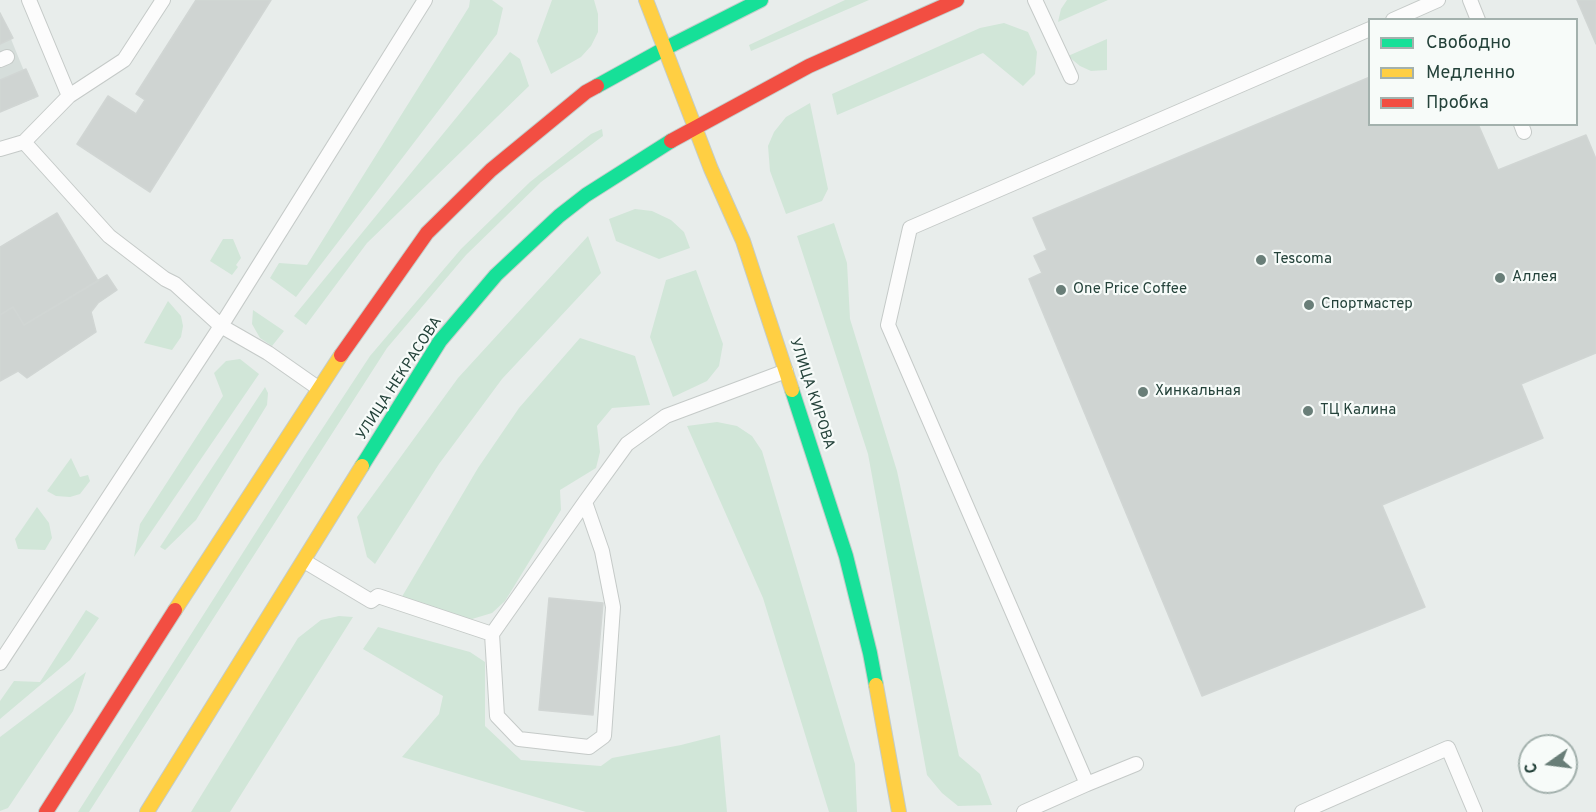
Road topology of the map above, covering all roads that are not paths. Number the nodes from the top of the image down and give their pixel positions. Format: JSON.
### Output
{"nodes":[{"id":1,"x":28,"y":0,"type":"edge"},
{"id":2,"x":163,"y":0,"type":"edge"},
{"id":3,"x":425,"y":0,"type":"edge"},
{"id":4,"x":646,"y":0,"type":"edge"},
{"id":5,"x":761,"y":0,"type":"edge"},
{"id":6,"x":957,"y":0,"type":"edge"},
{"id":7,"x":1035,"y":0,"type":"edge"},
{"id":8,"x":1438,"y":0,"type":"edge"},
{"id":9,"x":1470,"y":0,"type":"edge"},
{"id":10,"x":1398,"y":18,"type":"edge"},
{"id":11,"x":1477,"y":18,"type":"edge"},
{"id":12,"x":1368,"y":30,"type":"edge"},
{"id":13,"x":664,"y":49,"type":"junction"},
{"id":14,"x":1071,"y":77,"type":"dead end"},
{"id":15,"x":69,"y":96,"type":"junction"},
{"id":16,"x":696,"y":129,"type":"junction"},
{"id":17,"x":24,"y":142,"type":"junction"},
{"id":18,"x":0,"y":149,"type":"edge"},
{"id":19,"x":221,"y":326,"type":"junction"},
{"id":20,"x":786,"y":371,"type":"junction"},
{"id":21,"x":318,"y":388,"type":"junction"},
{"id":22,"x":585,"y":502,"type":"junction"},
{"id":23,"x":304,"y":561,"type":"junction"},
{"id":24,"x":492,"y":634,"type":"junction"},
{"id":25,"x":0,"y":663,"type":"edge"},
{"id":26,"x":1136,"y":764,"type":"dead end"},
{"id":27,"x":1087,"y":784,"type":"junction"},
{"id":28,"x":46,"y":812,"type":"edge"},
{"id":29,"x":147,"y":812,"type":"edge"},
{"id":30,"x":899,"y":812,"type":"edge"},
{"id":31,"x":1024,"y":812,"type":"edge"},
{"id":32,"x":1302,"y":812,"type":"edge"},
{"id":33,"x":1475,"y":812,"type":"edge"}],
"edges":[{"from":1,"to":15,"type":"lane"},
{"from":2,"to":15,"type":"lane"},
{"from":3,"to":19,"type":"lane"},
{"from":4,"to":13,"type":"main road","name":"УЛИЦА КИРОВА"},
{"from":5,"to":13,"type":"main road"},
{"from":6,"to":16,"type":"main road","name":"УЛИЦА НЕКРАСОВА"},
{"from":7,"to":14,"type":"lane"},
{"from":8,"to":10,"type":"lane"},
{"from":9,"to":11,"type":"lane"},
{"from":12,"to":27,"type":"lane"},
{"from":13,"to":16,"type":"main road","name":"УЛИЦА КИРОВА"},
{"from":13,"to":21,"type":"main road"},
{"from":15,"to":17,"type":"lane"},
{"from":16,"to":20,"type":"main road","name":"УЛИЦА КИРОВА"},
{"from":16,"to":23,"type":"main road","name":"УЛИЦА НЕКРАСОВА"},
{"from":17,"to":18,"type":"lane"},
{"from":17,"to":19,"type":"lane"},
{"from":19,"to":21,"type":"lane"},
{"from":19,"to":25,"type":"lane"},
{"from":20,"to":22,"type":"lane"},
{"from":20,"to":30,"type":"main road","name":"УЛИЦА КИРОВА"},
{"from":21,"to":28,"type":"main road"},
{"from":22,"to":24,"type":"lane"},
{"from":22,"to":24,"type":"lane"},
{"from":23,"to":24,"type":"lane"},
{"from":23,"to":29,"type":"main road","name":"УЛИЦА НЕКРАСОВА"},
{"from":26,"to":27,"type":"lane"},
{"from":27,"to":31,"type":"lane"},
{"from":32,"to":33,"type":"lane"}]}
